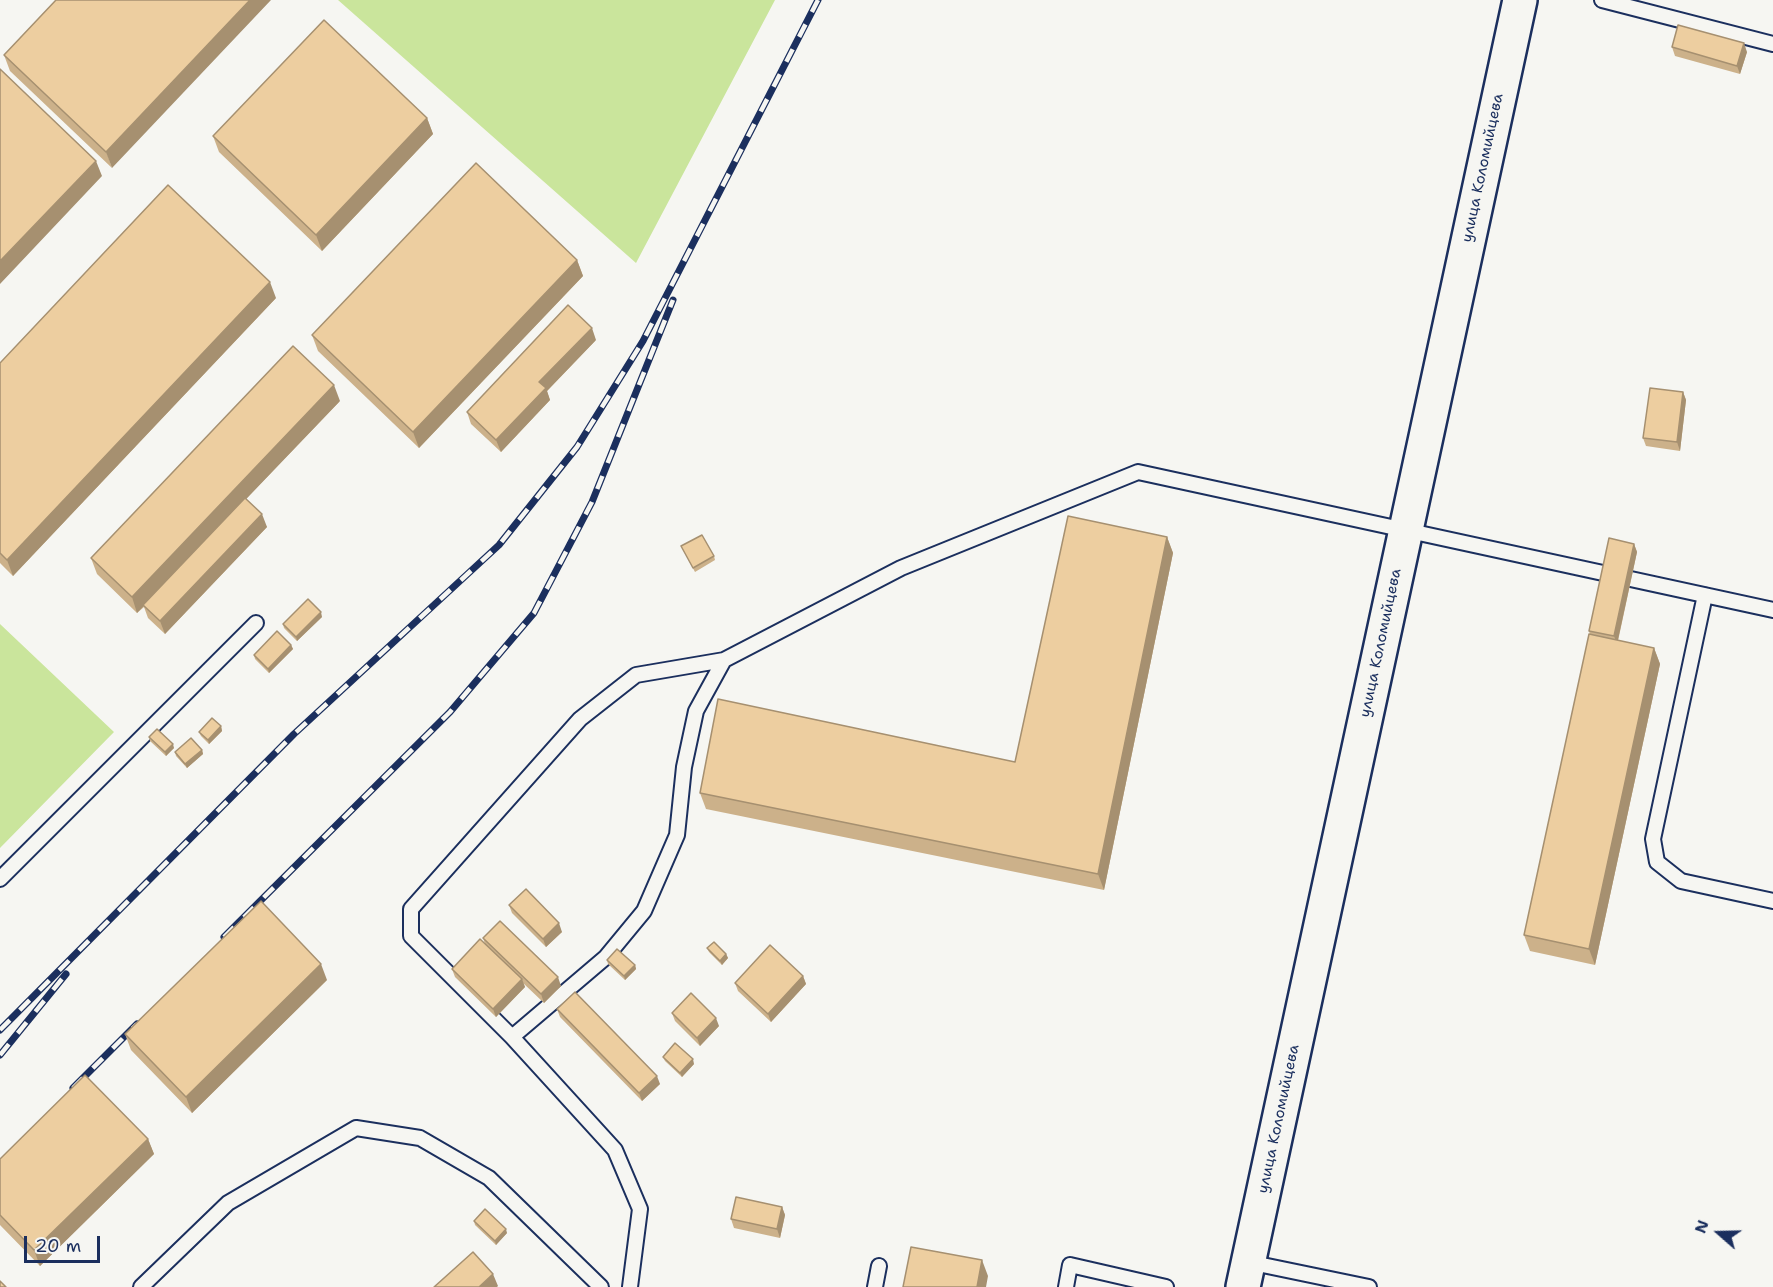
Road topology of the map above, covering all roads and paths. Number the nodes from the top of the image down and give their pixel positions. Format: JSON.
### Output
{"nodes":[{"id":1,"x":1520,"y":0,"type":"edge"},
{"id":2,"x":1602,"y":0,"type":"edge"},
{"id":3,"x":1773,"y":44,"type":"edge"},
{"id":4,"x":1405,"y":531,"type":"junction"},
{"id":5,"x":1705,"y":595,"type":"junction"},
{"id":6,"x":1773,"y":610,"type":"edge"},
{"id":7,"x":256,"y":623,"type":"dead end"},
{"id":8,"x":724,"y":660,"type":"junction"},
{"id":9,"x":0,"y":879,"type":"edge"},
{"id":10,"x":1773,"y":901,"type":"edge"},
{"id":11,"x":512,"y":1037,"type":"junction"},
{"id":12,"x":879,"y":1266,"type":"dead end"},
{"id":13,"x":1246,"y":1274,"type":"edge"},
{"id":14,"x":141,"y":1287,"type":"edge"},
{"id":15,"x":602,"y":1287,"type":"edge"},
{"id":16,"x":630,"y":1287,"type":"edge"},
{"id":17,"x":875,"y":1287,"type":"edge"},
{"id":18,"x":1066,"y":1287,"type":"edge"},
{"id":19,"x":1166,"y":1287,"type":"edge"},
{"id":20,"x":1369,"y":1287,"type":"edge"}],
"edges":[{"from":1,"to":4,"type":"street","name":"улица Коломийцева"},
{"from":2,"to":3,"type":"lane"},
{"from":4,"to":5,"type":"lane"},
{"from":4,"to":8,"type":"lane"},
{"from":4,"to":13,"type":"street","name":"улица Коломийцева"},
{"from":5,"to":6,"type":"lane"},
{"from":5,"to":10,"type":"lane"},
{"from":7,"to":9,"type":"lane"},
{"from":8,"to":11,"type":"lane"},
{"from":8,"to":11,"type":"lane"},
{"from":11,"to":16,"type":"lane"},
{"from":12,"to":17,"type":"lane"},
{"from":13,"to":20,"type":"lane"},
{"from":14,"to":15,"type":"lane"},
{"from":18,"to":19,"type":"lane"}]}
